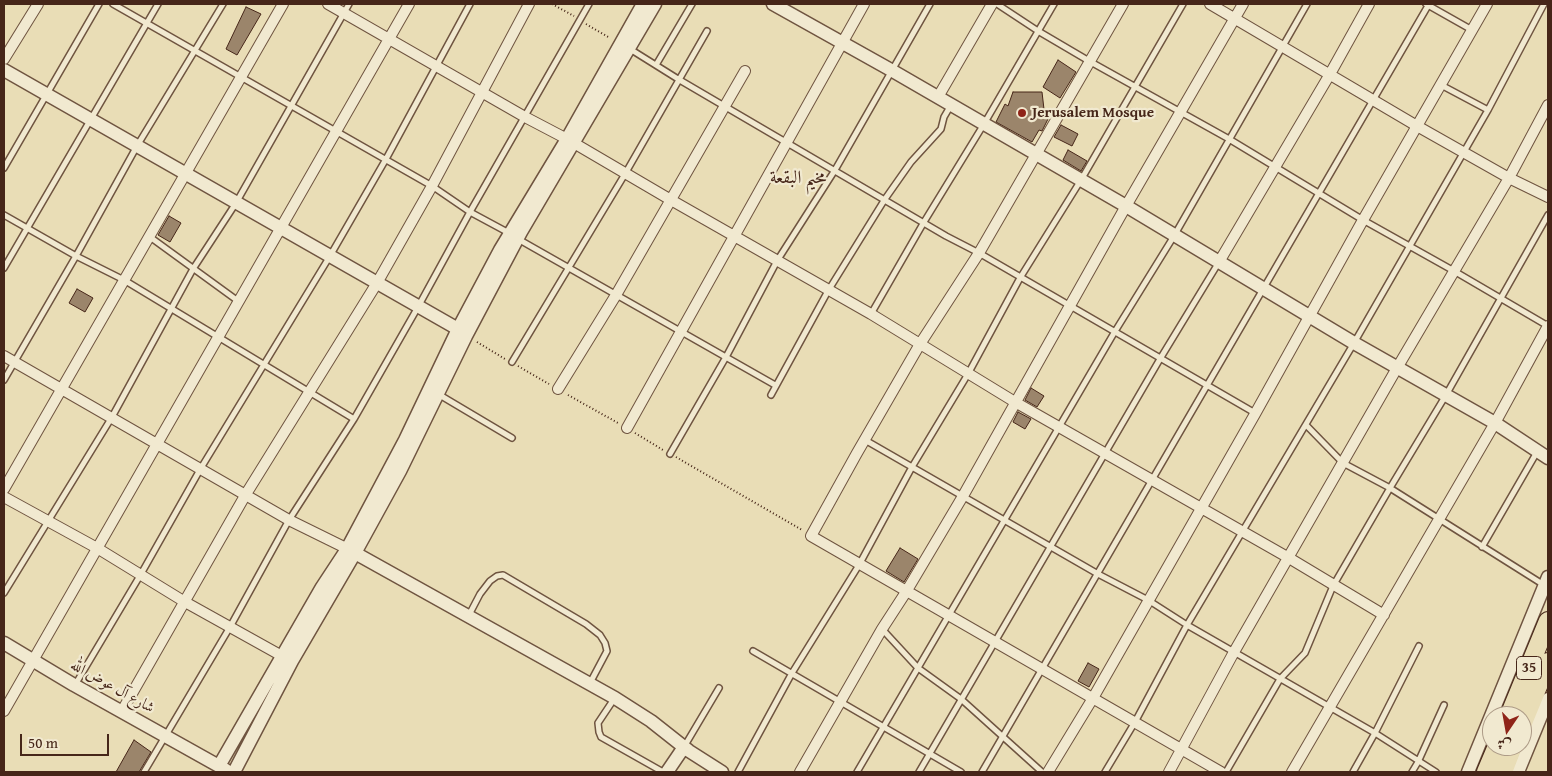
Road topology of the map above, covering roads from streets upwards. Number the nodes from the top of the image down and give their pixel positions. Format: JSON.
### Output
{"nodes":[{"id":1,"x":38,"y":4,"type":"edge"},
{"id":2,"x":283,"y":4,"type":"edge"},
{"id":3,"x":328,"y":4,"type":"edge"},
{"id":4,"x":409,"y":4,"type":"edge"},
{"id":5,"x":529,"y":4,"type":"edge"},
{"id":6,"x":643,"y":4,"type":"edge"},
{"id":7,"x":655,"y":4,"type":"edge"},
{"id":8,"x":864,"y":4,"type":"edge"},
{"id":9,"x":992,"y":4,"type":"edge"},
{"id":10,"x":1123,"y":4,"type":"edge"},
{"id":11,"x":1210,"y":4,"type":"edge"},
{"id":12,"x":1244,"y":4,"type":"edge"},
{"id":13,"x":1368,"y":4,"type":"edge"},
{"id":14,"x":1487,"y":4,"type":"edge"},
{"id":15,"x":777,"y":5,"type":"edge"},
{"id":16,"x":347,"y":8,"type":"edge"},
{"id":17,"x":1235,"y":18,"type":"junction"},
{"id":18,"x":389,"y":38,"type":"junction"},
{"id":19,"x":841,"y":43,"type":"junction"},
{"id":20,"x":4,"y":59,"type":"edge"},
{"id":21,"x":4,"y":70,"type":"edge"},
{"id":22,"x":745,"y":72,"type":"dead end"},
{"id":23,"x":1330,"y":74,"type":"junction"},
{"id":24,"x":482,"y":92,"type":"junction"},
{"id":25,"x":938,"y":97,"type":"junction"},
{"id":26,"x":1548,"y":105,"type":"edge"},
{"id":27,"x":1417,"y":126,"type":"junction"},
{"id":28,"x":571,"y":141,"type":"junction"},
{"id":29,"x":1035,"y":154,"type":"junction"},
{"id":30,"x":185,"y":174,"type":"junction"},
{"id":31,"x":1509,"y":178,"type":"junction"},
{"id":32,"x":1548,"y":197,"type":"edge"},
{"id":33,"x":671,"y":200,"type":"junction"},
{"id":34,"x":1126,"y":206,"type":"junction"},
{"id":35,"x":281,"y":227,"type":"junction"},
{"id":36,"x":734,"y":236,"type":"junction"},
{"id":37,"x":1219,"y":262,"type":"junction"},
{"id":38,"x":377,"y":283,"type":"junction"},
{"id":39,"x":1310,"y":315,"type":"junction"},
{"id":40,"x":1548,"y":326,"type":"edge"},
{"id":41,"x":462,"y":333,"type":"junction"},
{"id":42,"x":920,"y":344,"type":"junction"},
{"id":43,"x":4,"y":356,"type":"edge"},
{"id":44,"x":1397,"y":368,"type":"junction"},
{"id":45,"x":62,"y":388,"type":"junction"},
{"id":46,"x":558,"y":389,"type":"road end"},
{"id":47,"x":1015,"y":402,"type":"junction"},
{"id":48,"x":1495,"y":423,"type":"junction"},
{"id":49,"x":627,"y":428,"type":"road end"},
{"id":50,"x":156,"y":443,"type":"junction"},
{"id":51,"x":1543,"y":455,"type":"edge"},
{"id":52,"x":4,"y":489,"type":"edge"},
{"id":53,"x":246,"y":494,"type":"junction"},
{"id":54,"x":4,"y":497,"type":"edge"},
{"id":55,"x":1201,"y":508,"type":"junction"},
{"id":56,"x":97,"y":548,"type":"junction"},
{"id":57,"x":351,"y":551,"type":"junction"},
{"id":58,"x":1290,"y":558,"type":"junction"},
{"id":59,"x":1547,"y":581,"type":"edge"},
{"id":60,"x":906,"y":592,"type":"junction"},
{"id":61,"x":185,"y":602,"type":"junction"},
{"id":62,"x":1384,"y":615,"type":"junction"},
{"id":63,"x":1548,"y":621,"type":"edge"},
{"id":64,"x":4,"y":643,"type":"edge"},
{"id":65,"x":282,"y":656,"type":"junction"},
{"id":66,"x":32,"y":661,"type":"junction"},
{"id":67,"x":1548,"y":662,"type":"edge"},
{"id":68,"x":1093,"y":698,"type":"junction"},
{"id":69,"x":1548,"y":699,"type":"edge"},
{"id":70,"x":1513,"y":706,"type":"edge"},
{"id":71,"x":1530,"y":706,"type":"edge"},
{"id":72,"x":4,"y":711,"type":"edge"},
{"id":73,"x":122,"y":711,"type":"junction"},
{"id":74,"x":687,"y":749,"type":"junction"},
{"id":75,"x":1182,"y":750,"type":"junction"},
{"id":76,"x":1493,"y":756,"type":"edge"},
{"id":77,"x":1510,"y":756,"type":"edge"},
{"id":78,"x":219,"y":766,"type":"junction"},
{"id":79,"x":232,"y":772,"type":"edge"},
{"id":80,"x":667,"y":772,"type":"edge"},
{"id":81,"x":675,"y":772,"type":"edge"},
{"id":82,"x":722,"y":772,"type":"edge"},
{"id":83,"x":800,"y":772,"type":"edge"},
{"id":84,"x":1048,"y":772,"type":"edge"},
{"id":85,"x":1169,"y":772,"type":"edge"},
{"id":86,"x":1221,"y":772,"type":"edge"},
{"id":87,"x":1292,"y":772,"type":"edge"},
{"id":88,"x":1468,"y":772,"type":"edge"},
{"id":89,"x":1486,"y":772,"type":"edge"},
{"id":90,"x":1503,"y":772,"type":"edge"},
{"id":91,"x":1518,"y":772,"type":"edge"}],
"edges":[{"from":1,"to":20,"type":"street"},
{"from":2,"to":30,"type":"street"},
{"from":3,"to":16,"type":"street"},
{"from":4,"to":18,"type":"street"},
{"from":5,"to":24,"type":"street"},
{"from":6,"to":28,"type":"street"},
{"from":7,"to":28,"type":"street"},
{"from":8,"to":19,"type":"street"},
{"from":9,"to":25,"type":"street"},
{"from":10,"to":29,"type":"street"},
{"from":11,"to":17,"type":"street"},
{"from":12,"to":17,"type":"street"},
{"from":13,"to":23,"type":"street"},
{"from":14,"to":27,"type":"street"},
{"from":15,"to":19,"type":"street"},
{"from":16,"to":18,"type":"street"},
{"from":17,"to":23,"type":"street"},
{"from":17,"to":34,"type":"street"},
{"from":18,"to":24,"type":"street"},
{"from":18,"to":35,"type":"street"},
{"from":19,"to":25,"type":"street"},
{"from":19,"to":36,"type":"street"},
{"from":21,"to":30,"type":"street"},
{"from":22,"to":33,"type":"street"},
{"from":23,"to":27,"type":"street"},
{"from":23,"to":37,"type":"street"},
{"from":24,"to":28,"type":"street"},
{"from":24,"to":38,"type":"street"},
{"from":25,"to":29,"type":"street"},
{"from":26,"to":31,"type":"street"},
{"from":27,"to":31,"type":"street"},
{"from":27,"to":39,"type":"street"},
{"from":28,"to":33,"type":"street"},
{"from":28,"to":41,"type":"street"},
{"from":29,"to":34,"type":"street"},
{"from":29,"to":42,"type":"street"},
{"from":30,"to":35,"type":"street"},
{"from":30,"to":45,"type":"street"},
{"from":31,"to":32,"type":"street"},
{"from":31,"to":44,"type":"street"},
{"from":33,"to":36,"type":"street"},
{"from":33,"to":46,"type":"street"},
{"from":34,"to":37,"type":"street"},
{"from":34,"to":47,"type":"street"},
{"from":35,"to":38,"type":"street"},
{"from":35,"to":50,"type":"street"},
{"from":36,"to":42,"type":"street"},
{"from":36,"to":49,"type":"street"},
{"from":37,"to":39,"type":"street"},
{"from":38,"to":41,"type":"street"},
{"from":38,"to":53,"type":"street"},
{"from":39,"to":44,"type":"street"},
{"from":39,"to":55,"type":"street"},
{"from":40,"to":48,"type":"street"},
{"from":41,"to":57,"type":"street"},
{"from":41,"to":57,"type":"street"},
{"from":42,"to":47,"type":"street"},
{"from":42,"to":60,"type":"street"},
{"from":43,"to":45,"type":"street"},
{"from":44,"to":48,"type":"street"},
{"from":44,"to":58,"type":"street"},
{"from":45,"to":50,"type":"street"},
{"from":45,"to":52,"type":"street"},
{"from":47,"to":55,"type":"street"},
{"from":47,"to":60,"type":"street"},
{"from":48,"to":51,"type":"street"},
{"from":48,"to":62,"type":"street"},
{"from":50,"to":53,"type":"street"},
{"from":50,"to":56,"type":"street"},
{"from":53,"to":57,"type":"street"},
{"from":53,"to":61,"type":"street"},
{"from":54,"to":56,"type":"street"},
{"from":55,"to":58,"type":"street"},
{"from":55,"to":68,"type":"street"},
{"from":56,"to":61,"type":"street"},
{"from":56,"to":66,"type":"street"},
{"from":57,"to":65,"type":"street"},
{"from":57,"to":74,"type":"street"},
{"from":57,"to":79,"type":"street"},
{"from":58,"to":62,"type":"street"},
{"from":58,"to":75,"type":"street"},
{"from":59,"to":88,"type":"street"},
{"from":60,"to":68,"type":"street"},
{"from":60,"to":83,"type":"street"},
{"from":61,"to":65,"type":"street"},
{"from":61,"to":73,"type":"street"},
{"from":62,"to":87,"type":"street"},
{"from":63,"to":70,"type":"highway","number":"35"},
{"from":64,"to":66,"type":"street","name":"شارع آل عوض الله"},
{"from":65,"to":78,"type":"street"},
{"from":66,"to":72,"type":"street"},
{"from":66,"to":73,"type":"street","name":"شارع آل عوض الله"},
{"from":67,"to":71,"type":"highway","number":"35"},
{"from":68,"to":75,"type":"street"},
{"from":68,"to":84,"type":"street"},
{"from":69,"to":91,"type":"street"},
{"from":73,"to":78,"type":"street","name":"شارع آل عوض الله"},
{"from":74,"to":80,"type":"street"},
{"from":74,"to":81,"type":"street"},
{"from":74,"to":82,"type":"street"},
{"from":75,"to":85,"type":"street"},
{"from":75,"to":86,"type":"street"},
{"from":76,"to":89,"type":"highway"},
{"from":77,"to":90,"type":"highway"},
{"from":78,"to":79,"type":"street","name":"شارع آل عوض الله"}]}
